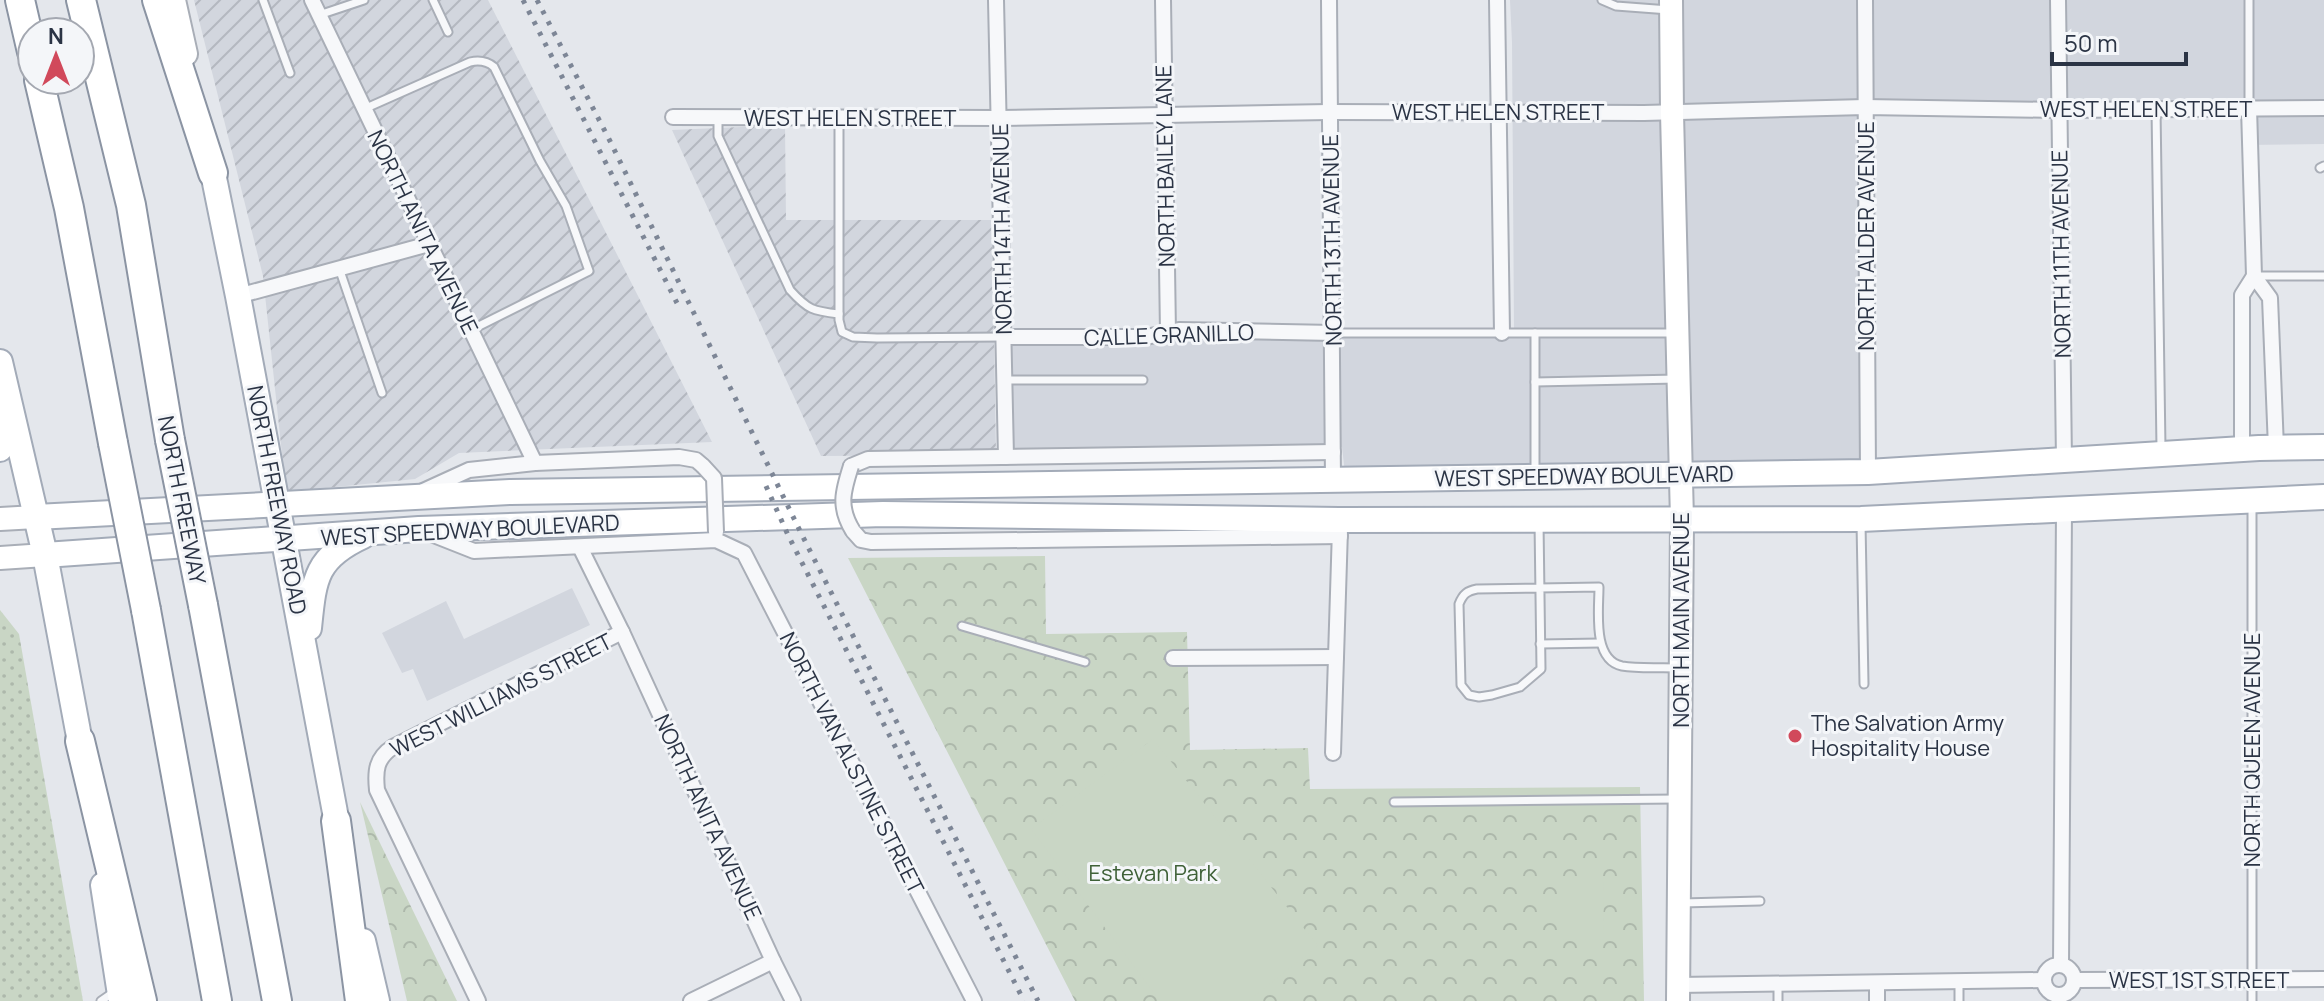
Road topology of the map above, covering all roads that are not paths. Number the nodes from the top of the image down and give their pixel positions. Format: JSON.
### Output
{"nodes":[{"id":1,"x":81,"y":0,"type":"edge"},
{"id":2,"x":157,"y":0,"type":"edge"},
{"id":3,"x":174,"y":0,"type":"edge"},
{"id":4,"x":263,"y":0,"type":"edge"},
{"id":5,"x":312,"y":0,"type":"edge"},
{"id":6,"x":364,"y":0,"type":"edge"},
{"id":7,"x":433,"y":0,"type":"edge"},
{"id":8,"x":996,"y":0,"type":"edge"},
{"id":9,"x":1163,"y":0,"type":"edge"},
{"id":10,"x":1329,"y":0,"type":"edge"},
{"id":11,"x":1497,"y":0,"type":"edge"},
{"id":12,"x":1602,"y":0,"type":"edge"},
{"id":13,"x":1865,"y":0,"type":"edge"},
{"id":14,"x":2058,"y":0,"type":"edge"},
{"id":15,"x":2249,"y":0,"type":"edge"},
{"id":16,"x":1671,"y":5,"type":"edge"},
{"id":17,"x":319,"y":15,"type":"junction"},
{"id":18,"x":448,"y":32,"type":"dead end"},
{"id":19,"x":290,"y":73,"type":"dead end"},
{"id":20,"x":43,"y":96,"type":"edge"},
{"id":21,"x":1865,"y":107,"type":"junction"},
{"id":22,"x":2249,"y":108,"type":"junction"},
{"id":23,"x":2324,"y":108,"type":"edge"},
{"id":24,"x":364,"y":109,"type":"junction"},
{"id":25,"x":2156,"y":109,"type":"junction"},
{"id":26,"x":2058,"y":110,"type":"junction"},
{"id":27,"x":1329,"y":112,"type":"junction"},
{"id":28,"x":1497,"y":112,"type":"junction"},
{"id":29,"x":1672,"y":113,"type":"junction"},
{"id":30,"x":1164,"y":114,"type":"junction"},
{"id":31,"x":673,"y":117,"type":"dead end"},
{"id":32,"x":839,"y":117,"type":"junction"},
{"id":33,"x":718,"y":118,"type":"junction"},
{"id":34,"x":999,"y":118,"type":"junction"},
{"id":35,"x":213,"y":173,"type":"junction"},
{"id":36,"x":429,"y":244,"type":"junction"},
{"id":37,"x":339,"y":268,"type":"junction"},
{"id":38,"x":2254,"y":276,"type":"junction"},
{"id":39,"x":2324,"y":276,"type":"edge"},
{"id":40,"x":238,"y":296,"type":"junction"},
{"id":41,"x":839,"y":314,"type":"junction"},
{"id":42,"x":471,"y":330,"type":"junction"},
{"id":43,"x":1168,"y":333,"type":"junction"},
{"id":44,"x":1334,"y":333,"type":"junction"},
{"id":45,"x":1502,"y":333,"type":"junction"},
{"id":46,"x":1535,"y":333,"type":"junction"},
{"id":47,"x":1678,"y":333,"type":"junction"},
{"id":48,"x":1004,"y":337,"type":"junction"},
{"id":49,"x":0,"y":362,"type":"edge"},
{"id":50,"x":1679,"y":379,"type":"junction"},
{"id":51,"x":1005,"y":380,"type":"junction"},
{"id":52,"x":1143,"y":380,"type":"dead end"},
{"id":53,"x":1535,"y":382,"type":"junction"},
{"id":54,"x":7,"y":392,"type":"junction"},
{"id":55,"x":382,"y":393,"type":"dead end"},
{"id":56,"x":2324,"y":447,"type":"edge"},
{"id":57,"x":2276,"y":448,"type":"junction"},
{"id":58,"x":0,"y":449,"type":"edge"},
{"id":59,"x":2242,"y":449,"type":"junction"},
{"id":60,"x":1333,"y":452,"type":"junction"},
{"id":61,"x":2161,"y":454,"type":"junction"},
{"id":62,"x":1006,"y":457,"type":"junction"},
{"id":63,"x":2064,"y":461,"type":"junction"},
{"id":64,"x":535,"y":463,"type":"junction"},
{"id":65,"x":1868,"y":472,"type":"junction"},
{"id":66,"x":1680,"y":474,"type":"junction"},
{"id":67,"x":1535,"y":476,"type":"junction"},
{"id":68,"x":1333,"y":480,"type":"junction"},
{"id":69,"x":416,"y":495,"type":"junction"},
{"id":70,"x":2324,"y":497,"type":"edge"},
{"id":71,"x":2252,"y":499,"type":"junction"},
{"id":72,"x":277,"y":503,"type":"junction"},
{"id":73,"x":2064,"y":510,"type":"junction"},
{"id":74,"x":36,"y":517,"type":"junction"},
{"id":75,"x":1539,"y":518,"type":"junction"},
{"id":76,"x":0,"y":519,"type":"edge"},
{"id":77,"x":1861,"y":519,"type":"junction"},
{"id":78,"x":1682,"y":520,"type":"junction"},
{"id":79,"x":1340,"y":528,"type":"junction"},
{"id":80,"x":419,"y":529,"type":"junction"},
{"id":81,"x":368,"y":533,"type":"junction"},
{"id":82,"x":716,"y":536,"type":"junction"},
{"id":83,"x":283,"y":540,"type":"junction"},
{"id":84,"x":580,"y":547,"type":"junction"},
{"id":85,"x":45,"y":555,"type":"junction"},
{"id":86,"x":0,"y":558,"type":"edge"},
{"id":87,"x":1539,"y":588,"type":"junction"},
{"id":88,"x":1565,"y":588,"type":"junction"},
{"id":89,"x":1566,"y":598,"type":"dead end"},
{"id":90,"x":962,"y":626,"type":"dead end"},
{"id":91,"x":622,"y":632,"type":"junction"},
{"id":92,"x":1566,"y":633,"type":"dead end"},
{"id":93,"x":1600,"y":643,"type":"junction"},
{"id":94,"x":1540,"y":644,"type":"junction"},
{"id":95,"x":1566,"y":644,"type":"junction"},
{"id":96,"x":306,"y":655,"type":"junction"},
{"id":97,"x":1336,"y":657,"type":"junction"},
{"id":98,"x":1173,"y":658,"type":"dead end"},
{"id":99,"x":1085,"y":662,"type":"dead end"},
{"id":100,"x":1681,"y":668,"type":"junction"},
{"id":101,"x":1864,"y":684,"type":"dead end"},
{"id":102,"x":80,"y":741,"type":"joint"},
{"id":103,"x":1333,"y":753,"type":"dead end"},
{"id":104,"x":1679,"y":799,"type":"junction"},
{"id":105,"x":1394,"y":802,"type":"dead end"},
{"id":106,"x":336,"y":821,"type":"junction"},
{"id":107,"x":1760,"y":901,"type":"dead end"},
{"id":108,"x":1679,"y":903,"type":"junction"},
{"id":109,"x":773,"y":961,"type":"junction"},
{"id":110,"x":2061,"y":965,"type":"junction"},
{"id":111,"x":2324,"y":979,"type":"edge"},
{"id":112,"x":2043,"y":980,"type":"junction"},
{"id":113,"x":2074,"y":980,"type":"junction"},
{"id":114,"x":2252,"y":980,"type":"junction"},
{"id":115,"x":1959,"y":982,"type":"junction"},
{"id":116,"x":1877,"y":983,"type":"junction"},
{"id":117,"x":1778,"y":985,"type":"junction"},
{"id":118,"x":1678,"y":993,"type":"edge"},
{"id":119,"x":120,"y":998,"type":"edge"},
{"id":120,"x":2060,"y":998,"type":"edge"},
{"id":121,"x":217,"y":1001,"type":"edge"},
{"id":122,"x":277,"y":1001,"type":"edge"},
{"id":123,"x":360,"y":1001,"type":"edge"},
{"id":124,"x":377,"y":1001,"type":"edge"},
{"id":125,"x":478,"y":1001,"type":"edge"},
{"id":126,"x":691,"y":1001,"type":"edge"},
{"id":127,"x":793,"y":1001,"type":"edge"},
{"id":128,"x":974,"y":1001,"type":"edge"},
{"id":129,"x":1778,"y":1001,"type":"edge"},
{"id":130,"x":1877,"y":1001,"type":"edge"},
{"id":131,"x":1959,"y":1001,"type":"edge"},
{"id":132,"x":2252,"y":1001,"type":"edge"}],
"edges":[{"from":1,"to":122,"type":"highway","name":"NORTH FREEWAY","bridge":true},
{"from":2,"to":35,"type":"highway"},
{"from":3,"to":35,"type":"main road","name":"NORTH FREEWAY ROAD"},
{"from":4,"to":19,"type":"lane"},
{"from":5,"to":17,"type":"street","name":"NORTH ANITA AVENUE"},
{"from":6,"to":17,"type":"lane"},
{"from":7,"to":18,"type":"lane"},
{"from":8,"to":34,"type":"street","name":"NORTH 14TH AVENUE"},
{"from":9,"to":30,"type":"street","name":"NORTH BAILEY LANE"},
{"from":10,"to":27,"type":"street","name":"NORTH 13TH AVENUE"},
{"from":11,"to":28,"type":"street"},
{"from":12,"to":16,"type":"lane"},
{"from":13,"to":21,"type":"street","name":"NORTH ALDER AVENUE"},
{"from":14,"to":26,"type":"street","name":"NORTH 11TH AVENUE"},
{"from":15,"to":22,"type":"lane"},
{"from":16,"to":29,"type":"main road","name":"NORTH MAIN AVENUE"},
{"from":17,"to":24,"type":"street","name":"NORTH ANITA AVENUE"},
{"from":20,"to":121,"type":"highway","bridge":true},
{"from":21,"to":26,"type":"street","name":"WEST HELEN STREET"},
{"from":21,"to":29,"type":"street","name":"WEST HELEN STREET"},
{"from":21,"to":65,"type":"street","name":"NORTH ALDER AVENUE"},
{"from":22,"to":23,"type":"street","name":"WEST HELEN STREET"},
{"from":22,"to":25,"type":"street","name":"WEST HELEN STREET"},
{"from":22,"to":38,"type":"street"},
{"from":24,"to":36,"type":"street","name":"NORTH ANITA AVENUE"},
{"from":24,"to":42,"type":"lane"},
{"from":25,"to":26,"type":"street","name":"WEST HELEN STREET"},
{"from":25,"to":61,"type":"lane"},
{"from":26,"to":63,"type":"street","name":"NORTH 11TH AVENUE"},
{"from":27,"to":28,"type":"street","name":"WEST HELEN STREET"},
{"from":27,"to":30,"type":"street","name":"WEST HELEN STREET"},
{"from":27,"to":44,"type":"street","name":"NORTH 13TH AVENUE"},
{"from":28,"to":29,"type":"street","name":"WEST HELEN STREET"},
{"from":28,"to":45,"type":"street"},
{"from":29,"to":47,"type":"main road","name":"NORTH MAIN AVENUE"},
{"from":30,"to":34,"type":"street","name":"WEST HELEN STREET"},
{"from":30,"to":43,"type":"street","name":"NORTH BAILEY LANE"},
{"from":31,"to":33,"type":"street","name":"WEST HELEN STREET"},
{"from":32,"to":33,"type":"street","name":"WEST HELEN STREET"},
{"from":32,"to":34,"type":"street","name":"WEST HELEN STREET"},
{"from":32,"to":41,"type":"lane"},
{"from":33,"to":41,"type":"lane"},
{"from":34,"to":48,"type":"street","name":"NORTH 14TH AVENUE"},
{"from":35,"to":40,"type":"main road","name":"NORTH FREEWAY ROAD"},
{"from":36,"to":37,"type":"street"},
{"from":36,"to":42,"type":"street","name":"NORTH ANITA AVENUE"},
{"from":37,"to":40,"type":"street"},
{"from":37,"to":55,"type":"lane"},
{"from":38,"to":39,"type":"lane"},
{"from":38,"to":57,"type":"street"},
{"from":38,"to":59,"type":"street"},
{"from":40,"to":72,"type":"main road","name":"NORTH FREEWAY ROAD"},
{"from":41,"to":48,"type":"lane"},
{"from":42,"to":64,"type":"street","name":"NORTH ANITA AVENUE"},
{"from":43,"to":44,"type":"street","name":"CALLE GRANILLO"},
{"from":43,"to":48,"type":"street","name":"CALLE GRANILLO"},
{"from":44,"to":45,"type":"lane"},
{"from":44,"to":60,"type":"street","name":"NORTH 13TH AVENUE"},
{"from":45,"to":46,"type":"lane"},
{"from":46,"to":47,"type":"lane"},
{"from":46,"to":53,"type":"lane"},
{"from":47,"to":50,"type":"main road","name":"NORTH MAIN AVENUE"},
{"from":48,"to":51,"type":"street","name":"NORTH 14TH AVENUE"},
{"from":49,"to":54,"type":"main road"},
{"from":50,"to":53,"type":"lane"},
{"from":50,"to":66,"type":"main road","name":"NORTH MAIN AVENUE"},
{"from":51,"to":52,"type":"lane"},
{"from":51,"to":62,"type":"street","name":"NORTH 14TH AVENUE"},
{"from":53,"to":67,"type":"lane"},
{"from":54,"to":58,"type":"main road"},
{"from":54,"to":74,"type":"main road"},
{"from":56,"to":57,"type":"main road","name":"WEST SPEEDWAY BOULEVARD"},
{"from":57,"to":59,"type":"main road","name":"WEST SPEEDWAY BOULEVARD"},
{"from":59,"to":61,"type":"main road","name":"WEST SPEEDWAY BOULEVARD"},
{"from":60,"to":62,"type":"street","name":"WEST SPEEDWAY BOULEVARD"},
{"from":60,"to":68,"type":"street","name":"NORTH 13TH AVENUE"},
{"from":61,"to":63,"type":"main road","name":"WEST SPEEDWAY BOULEVARD"},
{"from":62,"to":79,"type":"street","name":"WEST SPEEDWAY BOULEVARD","bridge":true},
{"from":63,"to":65,"type":"main road","name":"WEST SPEEDWAY BOULEVARD"},
{"from":64,"to":69,"type":"street"},
{"from":64,"to":82,"type":"street","bridge":true},
{"from":65,"to":66,"type":"main road","name":"WEST SPEEDWAY BOULEVARD"},
{"from":66,"to":67,"type":"main road","name":"WEST SPEEDWAY BOULEVARD"},
{"from":66,"to":78,"type":"main road","name":"NORTH MAIN AVENUE"},
{"from":67,"to":68,"type":"main road","name":"WEST SPEEDWAY BOULEVARD"},
{"from":68,"to":69,"type":"main road","name":"WEST SPEEDWAY BOULEVARD"},
{"from":69,"to":72,"type":"main road","name":"WEST SPEEDWAY BOULEVARD"},
{"from":70,"to":71,"type":"main road","name":"WEST SPEEDWAY BOULEVARD"},
{"from":71,"to":73,"type":"main road","name":"WEST SPEEDWAY BOULEVARD"},
{"from":71,"to":114,"type":"lane","name":"NORTH QUEEN AVENUE"},
{"from":72,"to":74,"type":"main road","name":"WEST SPEEDWAY BOULEVARD"},
{"from":72,"to":83,"type":"main road","name":"NORTH FREEWAY ROAD"},
{"from":73,"to":77,"type":"main road","name":"WEST SPEEDWAY BOULEVARD"},
{"from":73,"to":110,"type":"street"},
{"from":74,"to":76,"type":"main road","name":"WEST SPEEDWAY BOULEVARD"},
{"from":74,"to":85,"type":"main road"},
{"from":75,"to":78,"type":"main road","name":"WEST SPEEDWAY BOULEVARD"},
{"from":75,"to":79,"type":"main road","name":"WEST SPEEDWAY BOULEVARD"},
{"from":75,"to":87,"type":"lane"},
{"from":77,"to":78,"type":"main road","name":"WEST SPEEDWAY BOULEVARD"},
{"from":77,"to":101,"type":"lane"},
{"from":78,"to":100,"type":"main road","name":"NORTH MAIN AVENUE"},
{"from":79,"to":80,"type":"main road","name":"WEST SPEEDWAY BOULEVARD"},
{"from":79,"to":97,"type":"street"},
{"from":80,"to":81,"type":"main road","name":"WEST SPEEDWAY BOULEVARD"},
{"from":80,"to":84,"type":"street"},
{"from":81,"to":83,"type":"main road","name":"WEST SPEEDWAY BOULEVARD"},
{"from":81,"to":96,"type":"main road"},
{"from":82,"to":84,"type":"street"},
{"from":82,"to":128,"type":"street","name":"NORTH VAN ALSTINE STREET"},
{"from":83,"to":85,"type":"main road","name":"WEST SPEEDWAY BOULEVARD"},
{"from":83,"to":96,"type":"main road","name":"NORTH FREEWAY ROAD"},
{"from":84,"to":91,"type":"street","name":"NORTH ANITA AVENUE"},
{"from":85,"to":86,"type":"main road","name":"WEST SPEEDWAY BOULEVARD"},
{"from":85,"to":102,"type":"main road"},
{"from":87,"to":88,"type":"lane"},
{"from":87,"to":94,"type":"lane"},
{"from":87,"to":94,"type":"lane"},
{"from":88,"to":89,"type":"lane"},
{"from":88,"to":93,"type":"lane"},
{"from":90,"to":99,"type":"lane"},
{"from":91,"to":109,"type":"street","name":"NORTH ANITA AVENUE"},
{"from":91,"to":125,"type":"street","name":"WEST WILLIAMS STREET"},
{"from":92,"to":95,"type":"lane"},
{"from":93,"to":95,"type":"lane"},
{"from":93,"to":100,"type":"lane"},
{"from":94,"to":95,"type":"lane"},
{"from":96,"to":106,"type":"main road","name":"NORTH FREEWAY ROAD"},
{"from":97,"to":98,"type":"street"},
{"from":97,"to":103,"type":"street"},
{"from":100,"to":104,"type":"main road","name":"NORTH MAIN AVENUE"},
{"from":102,"to":119,"type":"highway"},
{"from":104,"to":105,"type":"lane"},
{"from":104,"to":108,"type":"main road","name":"NORTH MAIN AVENUE"},
{"from":106,"to":123,"type":"highway"},
{"from":106,"to":124,"type":"main road","name":"NORTH FREEWAY ROAD"},
{"from":107,"to":108,"type":"lane"},
{"from":108,"to":118,"type":"main road","name":"NORTH MAIN AVENUE"},
{"from":109,"to":126,"type":"street"},
{"from":109,"to":127,"type":"street","name":"NORTH ANITA AVENUE"},
{"from":110,"to":112,"type":"street"},
{"from":110,"to":113,"type":"street"},
{"from":111,"to":114,"type":"street","name":"WEST 1ST STREET"},
{"from":112,"to":115,"type":"street"},
{"from":112,"to":120,"type":"street"},
{"from":113,"to":114,"type":"street","name":"WEST 1ST STREET"},
{"from":113,"to":120,"type":"street"},
{"from":114,"to":132,"type":"lane","name":"NORTH QUEEN AVENUE"},
{"from":115,"to":116,"type":"street"},
{"from":115,"to":131,"type":"lane"},
{"from":116,"to":117,"type":"street"},
{"from":116,"to":130,"type":"street"},
{"from":117,"to":118,"type":"street"},
{"from":117,"to":129,"type":"lane"}]}
